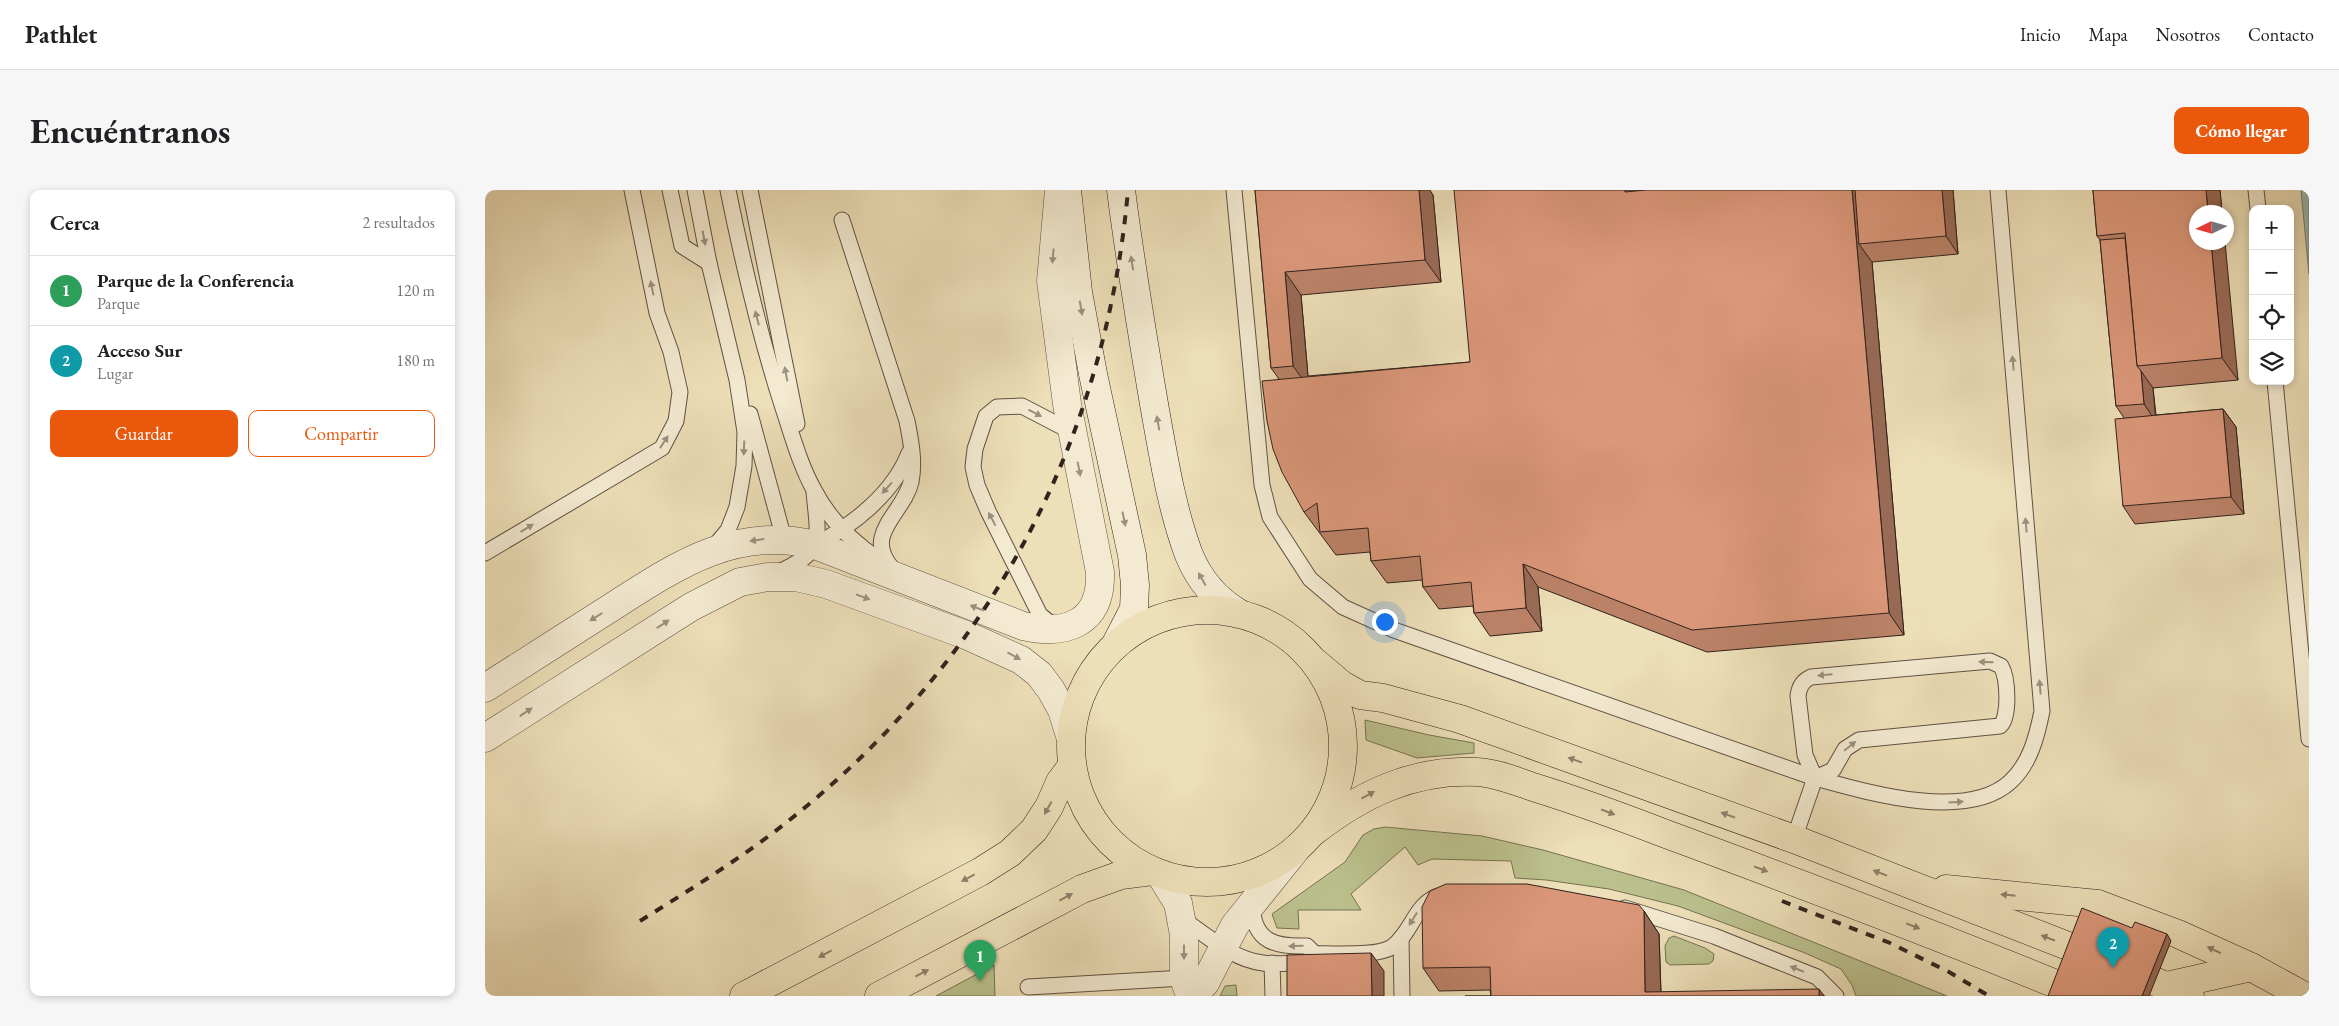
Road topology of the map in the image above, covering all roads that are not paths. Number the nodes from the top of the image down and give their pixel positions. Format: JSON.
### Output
{"nodes":[{"id":1,"x":632,"y":190,"type":"edge"},
{"id":2,"x":670,"y":190,"type":"edge"},
{"id":3,"x":695,"y":190,"type":"edge"},
{"id":4,"x":727,"y":190,"type":"edge"},
{"id":5,"x":750,"y":190,"type":"edge"},
{"id":6,"x":1059,"y":190,"type":"edge"},
{"id":7,"x":1067,"y":190,"type":"edge"},
{"id":8,"x":1121,"y":190,"type":"edge"},
{"id":9,"x":1233,"y":190,"type":"edge"},
{"id":10,"x":1998,"y":190,"type":"edge"},
{"id":11,"x":2256,"y":190,"type":"edge"},
{"id":12,"x":2258,"y":205,"type":"edge"},
{"id":13,"x":842,"y":220,"type":"dead end"},
{"id":14,"x":709,"y":263,"type":"junction"},
{"id":15,"x":737,"y":380,"type":"junction"},
{"id":16,"x":2275,"y":385,"type":"edge"},
{"id":17,"x":1072,"y":432,"type":"junction"},
{"id":18,"x":912,"y":446,"type":"junction"},
{"id":19,"x":813,"y":490,"type":"junction"},
{"id":20,"x":843,"y":530,"type":"junction"},
{"id":21,"x":784,"y":539,"type":"junction"},
{"id":22,"x":485,"y":552,"type":"edge"},
{"id":23,"x":705,"y":553,"type":"junction"},
{"id":24,"x":808,"y":554,"type":"junction"},
{"id":25,"x":902,"y":576,"type":"junction"},
{"id":26,"x":768,"y":577,"type":"junction"},
{"id":27,"x":826,"y":584,"type":"junction"},
{"id":28,"x":1237,"y":612,"type":"junction"},
{"id":29,"x":1057,"y":629,"type":"junction"},
{"id":30,"x":1116,"y":644,"type":"junction"},
{"id":31,"x":1316,"y":663,"type":"junction"},
{"id":32,"x":485,"y":688,"type":"edge"},
{"id":33,"x":485,"y":738,"type":"edge"},
{"id":34,"x":1071,"y":738,"type":"junction"},
{"id":35,"x":2309,"y":739,"type":"edge"},
{"id":36,"x":1072,"y":766,"type":"junction"},
{"id":37,"x":1815,"y":778,"type":"junction"},
{"id":38,"x":1794,"y":839,"type":"junction"},
{"id":39,"x":1305,"y":840,"type":"junction"},
{"id":40,"x":1156,"y":873,"type":"junction"},
{"id":41,"x":1913,"y":885,"type":"junction"},
{"id":42,"x":1455,"y":890,"type":"edge"},
{"id":43,"x":1252,"y":906,"type":"junction"},
{"id":44,"x":1613,"y":906,"type":"edge"},
{"id":45,"x":1181,"y":918,"type":"junction"},
{"id":46,"x":1401,"y":938,"type":"junction"},
{"id":47,"x":1223,"y":947,"type":"junction"},
{"id":48,"x":1315,"y":954,"type":"junction"},
{"id":49,"x":1272,"y":963,"type":"junction"},
{"id":50,"x":2251,"y":967,"type":"junction"},
{"id":51,"x":1028,"y":987,"type":"dead end"},
{"id":52,"x":1188,"y":990,"type":"edge"},
{"id":53,"x":2179,"y":991,"type":"edge"},
{"id":54,"x":744,"y":996,"type":"edge"},
{"id":55,"x":879,"y":996,"type":"edge"},
{"id":56,"x":1273,"y":996,"type":"edge"},
{"id":57,"x":1402,"y":996,"type":"edge"},
{"id":58,"x":1836,"y":996,"type":"edge"},
{"id":59,"x":2085,"y":996,"type":"edge"},
{"id":60,"x":2304,"y":996,"type":"edge"}],
"edges":[{"from":22,"to":1,"type":"lane","one_way":true},
{"from":2,"to":14,"type":"lane"},
{"from":3,"to":14,"type":"lane","one_way":true},
{"from":19,"to":4,"type":"lane","one_way":true},
{"from":19,"to":5,"type":"lane","one_way":true},
{"from":6,"to":17,"type":"street","one_way":true},
{"from":7,"to":30,"type":"street","one_way":true},
{"from":28,"to":8,"type":"street","one_way":true},
{"from":9,"to":37,"type":"lane"},
{"from":37,"to":10,"type":"lane","one_way":true},
{"from":11,"to":12,"type":"lane"},
{"from":13,"to":18,"type":"lane"},
{"from":14,"to":15,"type":"lane"},
{"from":15,"to":21,"type":"lane"},
{"from":15,"to":23,"type":"lane","one_way":true},
{"from":16,"to":35,"type":"lane"},
{"from":17,"to":29,"type":"street","one_way":true},
{"from":29,"to":17,"type":"lane","one_way":true},
{"from":18,"to":20,"type":"lane","one_way":true},
{"from":18,"to":25,"type":"lane"},
{"from":19,"to":20,"type":"lane"},
{"from":19,"to":24,"type":"lane"},
{"from":20,"to":24,"type":"lane"},
{"from":20,"to":25,"type":"lane"},
{"from":21,"to":23,"type":"street","one_way":true},
{"from":21,"to":24,"type":"street"},
{"from":23,"to":32,"type":"street","one_way":true},
{"from":24,"to":25,"type":"street"},
{"from":24,"to":26,"type":"lane"},
{"from":24,"to":27,"type":"lane"},
{"from":29,"to":25,"type":"street","one_way":true},
{"from":26,"to":27,"type":"street"},
{"from":33,"to":26,"type":"street","one_way":true},
{"from":27,"to":34,"type":"street","one_way":true},
{"from":28,"to":30,"type":"main road"},
{"from":28,"to":31,"type":"main road"},
{"from":30,"to":34,"type":"main road"},
{"from":38,"to":31,"type":"main road","one_way":true},
{"from":31,"to":39,"type":"main road"},
{"from":34,"to":36,"type":"main road"},
{"from":36,"to":40,"type":"main road"},
{"from":36,"to":54,"type":"main road","one_way":true},
{"from":37,"to":37,"type":"lane","one_way":true},
{"from":37,"to":38,"type":"lane"},
{"from":41,"to":38,"type":"main road","one_way":true},
{"from":39,"to":40,"type":"main road"},
{"from":39,"to":43,"type":"street"},
{"from":39,"to":59,"type":"main road","one_way":true},
{"from":40,"to":45,"type":"street"},
{"from":55,"to":40,"type":"main road","one_way":true},
{"from":50,"to":41,"type":"main road","one_way":true},
{"from":53,"to":41,"type":"main road","one_way":true},
{"from":42,"to":46,"type":"lane","one_way":true},
{"from":43,"to":47,"type":"street"},
{"from":48,"to":43,"type":"lane","one_way":true},
{"from":58,"to":44,"type":"lane","one_way":true},
{"from":45,"to":47,"type":"lane"},
{"from":45,"to":52,"type":"street","one_way":true},
{"from":46,"to":48,"type":"lane"},
{"from":46,"to":57,"type":"lane"},
{"from":47,"to":49,"type":"lane"},
{"from":47,"to":52,"type":"street"},
{"from":48,"to":49,"type":"lane"},
{"from":49,"to":56,"type":"lane"},
{"from":50,"to":53,"type":"main road"},
{"from":50,"to":60,"type":"main road"},
{"from":51,"to":52,"type":"lane"}]}
